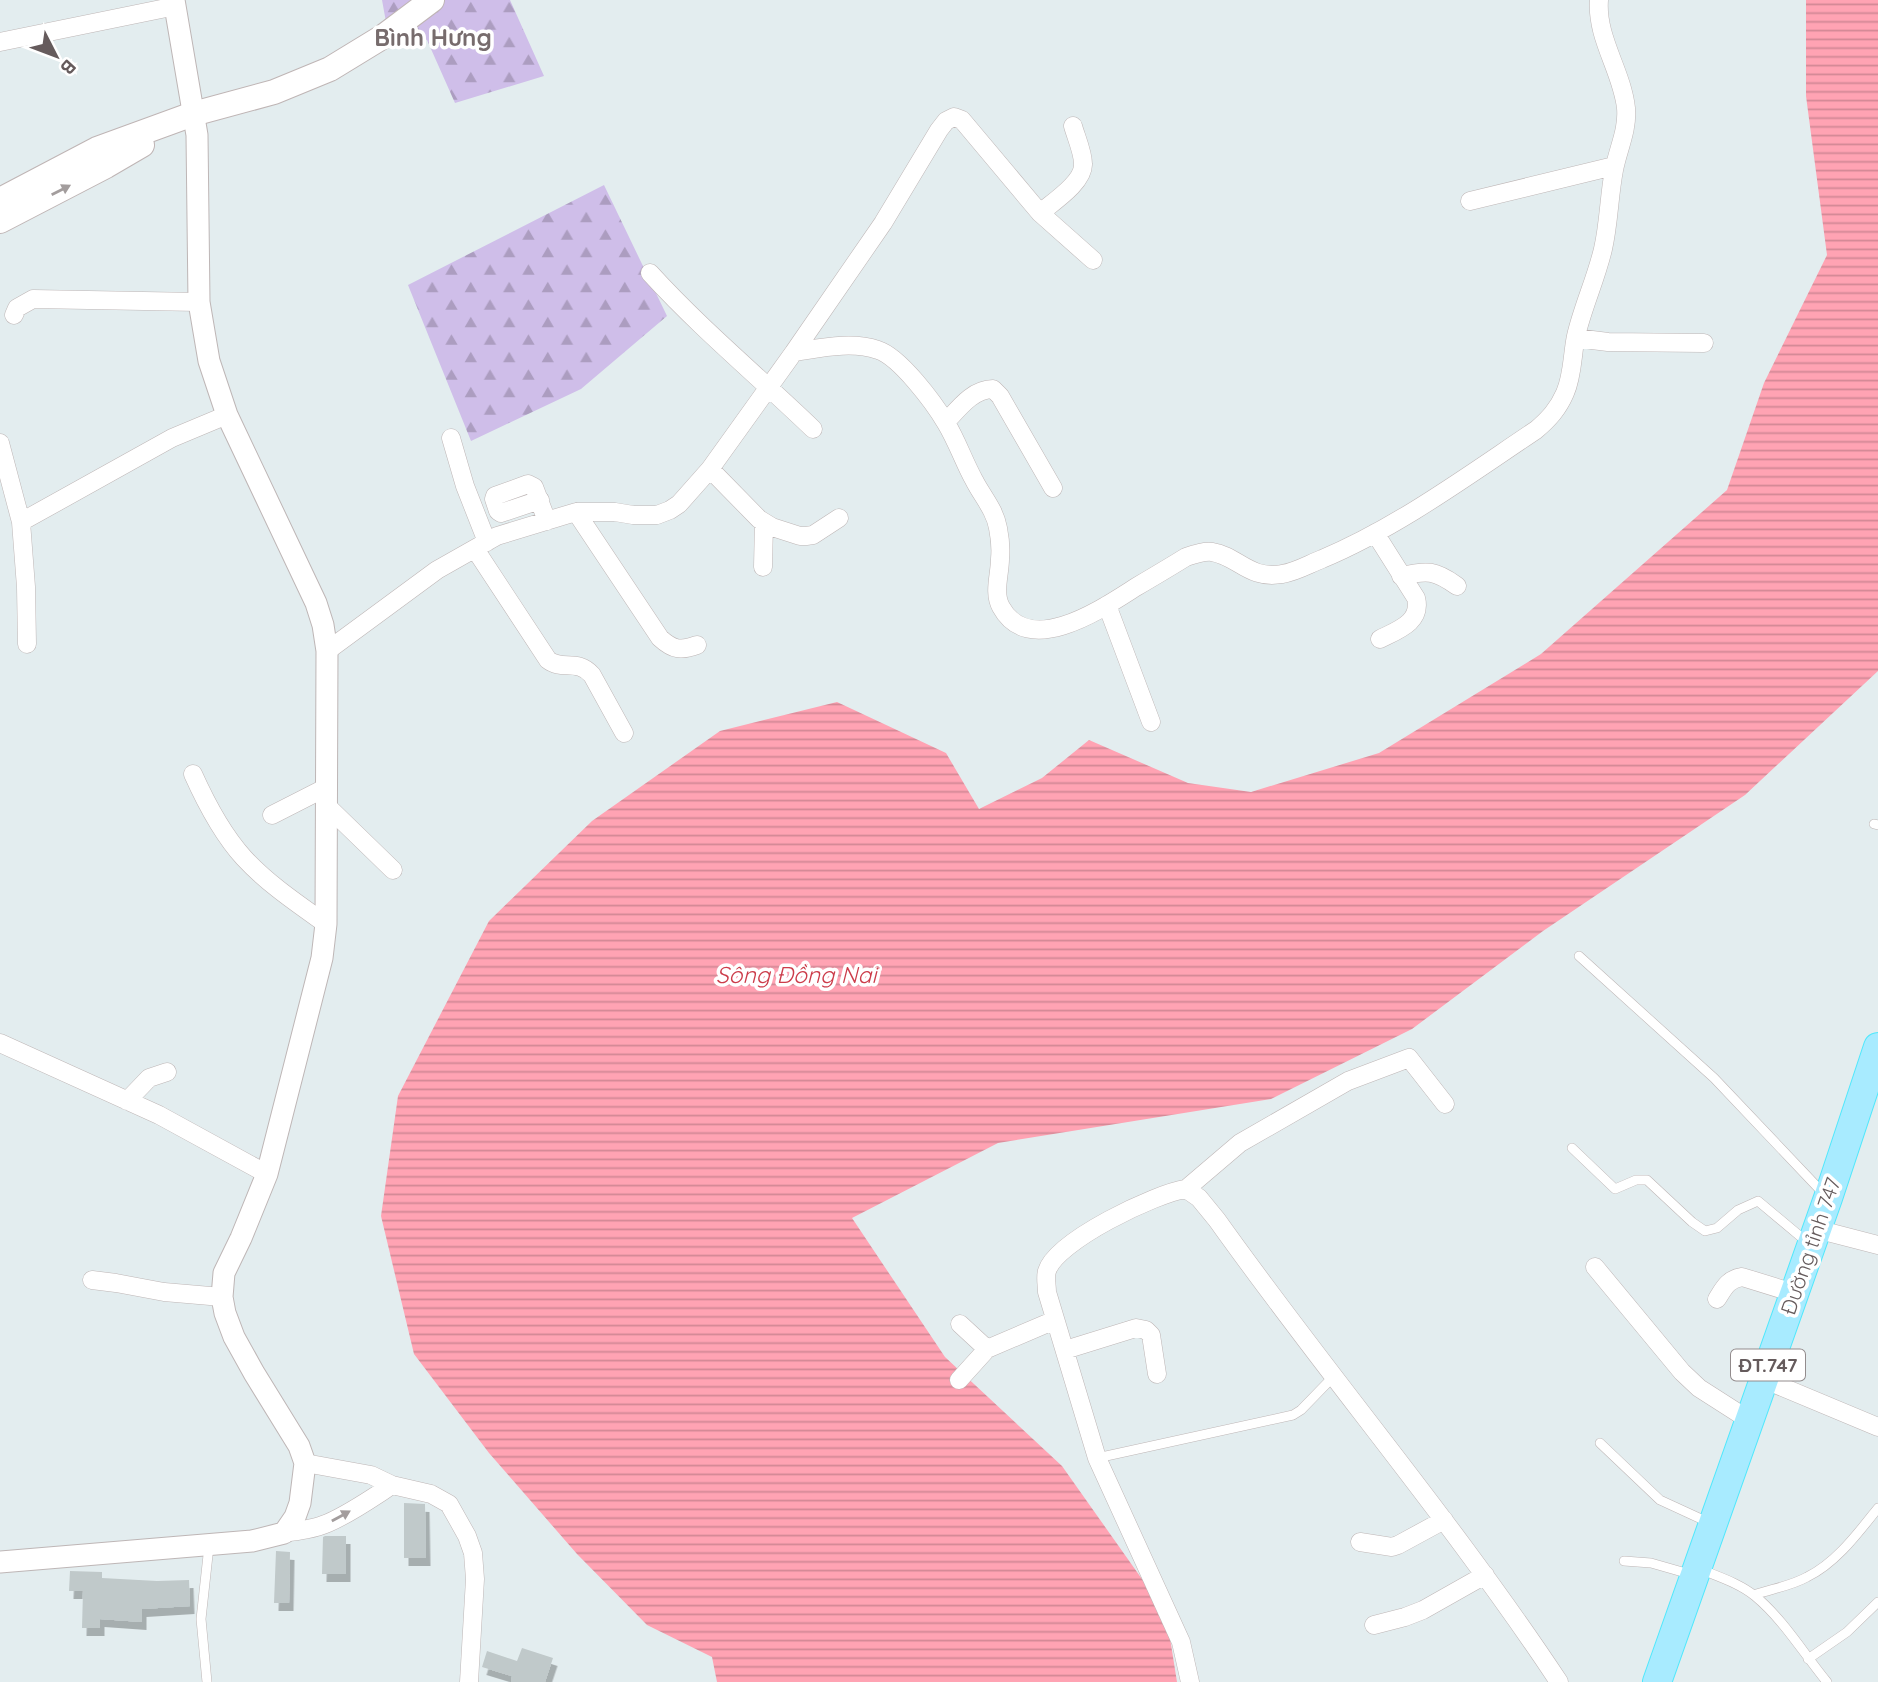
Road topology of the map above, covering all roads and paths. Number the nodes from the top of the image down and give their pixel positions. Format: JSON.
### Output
{"nodes":[{"id":1,"x":432,"y":0,"type":"edge"},
{"id":2,"x":1599,"y":0,"type":"edge"},
{"id":3,"x":175,"y":3,"type":"edge"},
{"id":4,"x":0,"y":42,"type":"edge"},
{"id":5,"x":194,"y":114,"type":"junction"},
{"id":6,"x":1073,"y":126,"type":"dead end"},
{"id":7,"x":1614,"y":166,"type":"junction"},
{"id":8,"x":0,"y":200,"type":"edge"},
{"id":9,"x":1470,"y":201,"type":"dead end"},
{"id":10,"x":1040,"y":213,"type":"junction"},
{"id":11,"x":0,"y":221,"type":"edge"},
{"id":12,"x":1093,"y":260,"type":"dead end"},
{"id":13,"x":650,"y":273,"type":"dead end"},
{"id":14,"x":199,"y":302,"type":"junction"},
{"id":15,"x":14,"y":315,"type":"dead end"},
{"id":16,"x":1576,"y":338,"type":"junction"},
{"id":17,"x":1704,"y":343,"type":"dead end"},
{"id":18,"x":794,"y":352,"type":"junction"},
{"id":19,"x":769,"y":387,"type":"junction"},
{"id":20,"x":227,"y":415,"type":"junction"},
{"id":21,"x":946,"y":422,"type":"junction"},
{"id":22,"x":813,"y":429,"type":"dead end"},
{"id":23,"x":451,"y":438,"type":"dead end"},
{"id":24,"x":0,"y":443,"type":"edge"},
{"id":25,"x":3,"y":467,"type":"edge"},
{"id":26,"x":710,"y":470,"type":"junction"},
{"id":27,"x":1053,"y":488,"type":"dead end"},
{"id":28,"x":540,"y":500,"type":"dead end"},
{"id":29,"x":576,"y":512,"type":"junction"},
{"id":30,"x":839,"y":518,"type":"dead end"},
{"id":31,"x":547,"y":521,"type":"junction"},
{"id":32,"x":22,"y":522,"type":"junction"},
{"id":33,"x":764,"y":523,"type":"junction"},
{"id":34,"x":1375,"y":533,"type":"junction"},
{"id":35,"x":481,"y":546,"type":"junction"},
{"id":36,"x":763,"y":567,"type":"dead end"},
{"id":37,"x":1401,"y":576,"type":"junction"},
{"id":38,"x":1457,"y":586,"type":"dead end"},
{"id":39,"x":1107,"y":606,"type":"junction"},
{"id":40,"x":1380,"y":639,"type":"dead end"},
{"id":41,"x":27,"y":644,"type":"dead end"},
{"id":42,"x":697,"y":645,"type":"dead end"},
{"id":43,"x":327,"y":651,"type":"junction"},
{"id":44,"x":1151,"y":722,"type":"dead end"},
{"id":45,"x":624,"y":733,"type":"dead end"},
{"id":46,"x":193,"y":774,"type":"dead end"},
{"id":47,"x":326,"y":796,"type":"junction"},
{"id":48,"x":272,"y":816,"type":"dead end"},
{"id":49,"x":393,"y":870,"type":"dead end"},
{"id":50,"x":326,"y":925,"type":"junction"},
{"id":51,"x":1580,"y":956,"type":"dead end"},
{"id":52,"x":0,"y":1043,"type":"edge"},
{"id":53,"x":1878,"y":1047,"type":"edge"},
{"id":54,"x":167,"y":1072,"type":"dead end"},
{"id":55,"x":127,"y":1101,"type":"junction"},
{"id":56,"x":1445,"y":1104,"type":"dead end"},
{"id":57,"x":1572,"y":1148,"type":"dead end"},
{"id":58,"x":267,"y":1174,"type":"junction"},
{"id":59,"x":1186,"y":1189,"type":"junction"},
{"id":60,"x":1828,"y":1198,"type":"junction"},
{"id":61,"x":1813,"y":1237,"type":"junction"},
{"id":62,"x":1878,"y":1245,"type":"edge"},
{"id":63,"x":1595,"y":1267,"type":"dead end"},
{"id":64,"x":92,"y":1280,"type":"dead end"},
{"id":65,"x":1794,"y":1293,"type":"junction"},
{"id":66,"x":222,"y":1297,"type":"junction"},
{"id":67,"x":1717,"y":1300,"type":"dead end"},
{"id":68,"x":1055,"y":1320,"type":"junction"},
{"id":69,"x":960,"y":1324,"type":"dead end"},
{"id":70,"x":987,"y":1349,"type":"junction"},
{"id":71,"x":1065,"y":1350,"type":"junction"},
{"id":72,"x":1157,"y":1374,"type":"dead end"},
{"id":73,"x":1333,"y":1377,"type":"junction"},
{"id":74,"x":1763,"y":1379,"type":"junction"},
{"id":75,"x":960,"y":1380,"type":"dead end"},
{"id":76,"x":1749,"y":1420,"type":"junction"},
{"id":77,"x":1878,"y":1427,"type":"edge"},
{"id":78,"x":1600,"y":1443,"type":"dead end"},
{"id":79,"x":1097,"y":1458,"type":"junction"},
{"id":80,"x":305,"y":1462,"type":"junction"},
{"id":81,"x":392,"y":1485,"type":"junction"},
{"id":82,"x":1878,"y":1508,"type":"edge"},
{"id":83,"x":1444,"y":1520,"type":"junction"},
{"id":84,"x":1712,"y":1523,"type":"junction"},
{"id":85,"x":284,"y":1533,"type":"junction"},
{"id":86,"x":1360,"y":1542,"type":"dead end"},
{"id":87,"x":209,"y":1545,"type":"junction"},
{"id":88,"x":0,"y":1562,"type":"edge"},
{"id":89,"x":1624,"y":1562,"type":"dead end"},
{"id":90,"x":1695,"y":1572,"type":"junction"},
{"id":91,"x":1485,"y":1575,"type":"junction"},
{"id":92,"x":1754,"y":1595,"type":"junction"},
{"id":93,"x":1878,"y":1602,"type":"edge"},
{"id":94,"x":1374,"y":1625,"type":"dead end"},
{"id":95,"x":1808,"y":1660,"type":"junction"},
{"id":96,"x":206,"y":1682,"type":"edge"},
{"id":97,"x":469,"y":1682,"type":"edge"},
{"id":98,"x":1190,"y":1682,"type":"edge"},
{"id":99,"x":1559,"y":1682,"type":"edge"},
{"id":100,"x":1657,"y":1682,"type":"edge"},
{"id":101,"x":1827,"y":1682,"type":"edge"}],
"edges":[{"from":1,"to":5,"type":"main road"},
{"from":2,"to":7,"type":"street"},
{"from":3,"to":4,"type":"street"},
{"from":3,"to":5,"type":"street"},
{"from":5,"to":8,"type":"main road"},
{"from":11,"to":5,"type":"main road","one_way":true},
{"from":5,"to":14,"type":"street"},
{"from":6,"to":10,"type":"street"},
{"from":7,"to":9,"type":"street"},
{"from":7,"to":16,"type":"street"},
{"from":10,"to":12,"type":"street"},
{"from":10,"to":18,"type":"street"},
{"from":13,"to":19,"type":"street"},
{"from":14,"to":15,"type":"street"},
{"from":14,"to":20,"type":"street"},
{"from":16,"to":17,"type":"street"},
{"from":16,"to":34,"type":"street"},
{"from":18,"to":19,"type":"street"},
{"from":18,"to":21,"type":"street"},
{"from":19,"to":22,"type":"street"},
{"from":19,"to":26,"type":"street"},
{"from":20,"to":32,"type":"street"},
{"from":20,"to":43,"type":"street"},
{"from":21,"to":27,"type":"street"},
{"from":21,"to":39,"type":"street"},
{"from":23,"to":35,"type":"street"},
{"from":24,"to":25,"type":"street"},
{"from":25,"to":32,"type":"street"},
{"from":26,"to":29,"type":"street"},
{"from":26,"to":33,"type":"street"},
{"from":28,"to":31,"type":"street"},
{"from":29,"to":31,"type":"street"},
{"from":29,"to":42,"type":"street"},
{"from":30,"to":33,"type":"street"},
{"from":31,"to":35,"type":"street"},
{"from":32,"to":41,"type":"street"},
{"from":33,"to":36,"type":"street"},
{"from":34,"to":37,"type":"street"},
{"from":34,"to":39,"type":"street"},
{"from":35,"to":43,"type":"street"},
{"from":35,"to":45,"type":"street"},
{"from":37,"to":38,"type":"street"},
{"from":37,"to":40,"type":"street"},
{"from":39,"to":44,"type":"street"},
{"from":43,"to":47,"type":"street"},
{"from":46,"to":50,"type":"street"},
{"from":47,"to":48,"type":"street"},
{"from":47,"to":49,"type":"street"},
{"from":47,"to":50,"type":"street"},
{"from":50,"to":58,"type":"street"},
{"from":51,"to":60,"type":"lane"},
{"from":52,"to":55,"type":"street"},
{"from":53,"to":60,"type":"main road","name":"Đường tỉnh 747","number":"ĐT.747"},
{"from":54,"to":55,"type":"street"},
{"from":55,"to":58,"type":"street"},
{"from":56,"to":59,"type":"street"},
{"from":57,"to":61,"type":"lane"},
{"from":58,"to":66,"type":"street"},
{"from":59,"to":68,"type":"street"},
{"from":59,"to":73,"type":"street"},
{"from":60,"to":61,"type":"main road","name":"Đường tỉnh 747","number":"ĐT.747"},
{"from":61,"to":62,"type":"street"},
{"from":61,"to":65,"type":"main road","name":"Đường tỉnh 747","number":"ĐT.747"},
{"from":63,"to":76,"type":"street"},
{"from":64,"to":66,"type":"street"},
{"from":65,"to":67,"type":"street"},
{"from":65,"to":74,"type":"main road","name":"Đường tỉnh 747","number":"ĐT.747"},
{"from":66,"to":80,"type":"street"},
{"from":68,"to":70,"type":"street"},
{"from":68,"to":71,"type":"street"},
{"from":69,"to":70,"type":"street"},
{"from":70,"to":75,"type":"street"},
{"from":71,"to":72,"type":"street"},
{"from":71,"to":79,"type":"street"},
{"from":73,"to":79,"type":"lane"},
{"from":73,"to":83,"type":"street"},
{"from":74,"to":76,"type":"main road","name":"Đường tỉnh 747","number":"ĐT.747"},
{"from":74,"to":77,"type":"street"},
{"from":76,"to":84,"type":"main road","name":"Đường tỉnh 747","number":"ĐT.747"},
{"from":78,"to":84,"type":"lane"},
{"from":79,"to":98,"type":"street"},
{"from":80,"to":81,"type":"street"},
{"from":80,"to":85,"type":"street"},
{"from":85,"to":81,"type":"street","one_way":true},
{"from":81,"to":97,"type":"street"},
{"from":82,"to":92,"type":"lane"},
{"from":83,"to":86,"type":"street"},
{"from":83,"to":91,"type":"street"},
{"from":84,"to":90,"type":"main road","name":"Đường tỉnh 747","number":"ĐT.747"},
{"from":85,"to":87,"type":"street"},
{"from":87,"to":88,"type":"street"},
{"from":87,"to":96,"type":"lane"},
{"from":89,"to":90,"type":"lane"},
{"from":90,"to":92,"type":"lane"},
{"from":90,"to":100,"type":"main road","name":"Đường tỉnh 747","number":"ĐT.747"},
{"from":91,"to":94,"type":"street"},
{"from":91,"to":99,"type":"street"},
{"from":92,"to":95,"type":"lane"},
{"from":93,"to":95,"type":"lane"},
{"from":95,"to":101,"type":"lane"}]}
